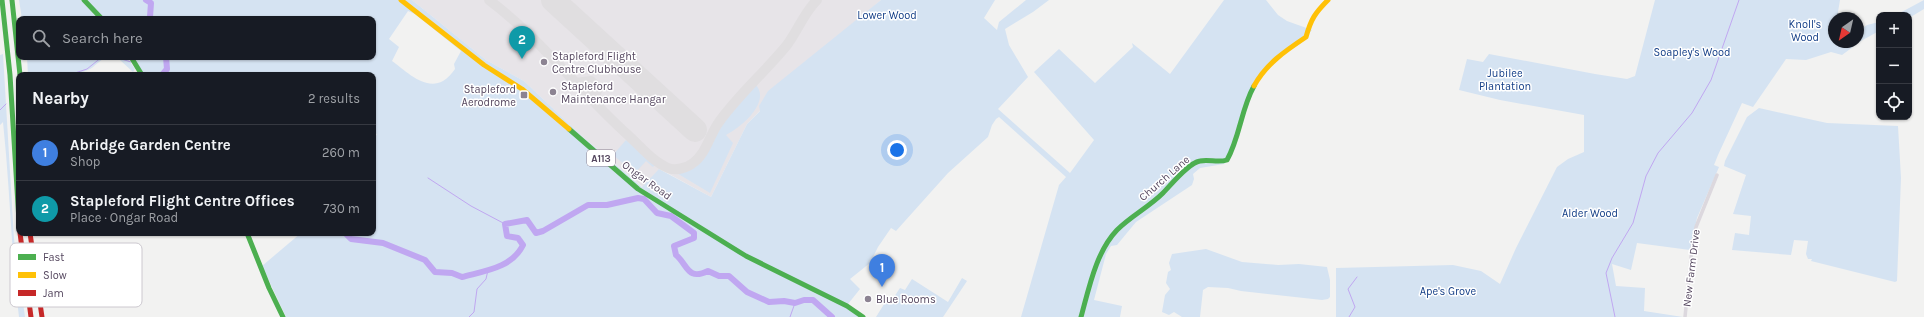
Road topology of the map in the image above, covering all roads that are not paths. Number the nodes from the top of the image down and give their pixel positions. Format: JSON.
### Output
{"nodes":[{"id":1,"x":2,"y":0,"type":"edge"},
{"id":2,"x":12,"y":0,"type":"edge"},
{"id":3,"x":84,"y":0,"type":"edge"},
{"id":4,"x":401,"y":0,"type":"edge"},
{"id":5,"x":1328,"y":0,"type":"edge"},
{"id":6,"x":99,"y":16,"type":"edge"},
{"id":7,"x":16,"y":38,"type":"edge"},
{"id":8,"x":18,"y":60,"type":"edge"},
{"id":9,"x":133,"y":60,"type":"edge"},
{"id":10,"x":20,"y":72,"type":"edge"},
{"id":11,"x":140,"y":72,"type":"edge"},
{"id":12,"x":16,"y":172,"type":"edge"},
{"id":13,"x":1717,"y":175,"type":"dead end"},
{"id":14,"x":248,"y":236,"type":"edge"},
{"id":15,"x":30,"y":307,"type":"edge"},
{"id":16,"x":41,"y":307,"type":"edge"},
{"id":17,"x":279,"y":310,"type":"junction"},
{"id":18,"x":276,"y":316,"type":"edge"},
{"id":19,"x":31,"y":317,"type":"edge"},
{"id":20,"x":42,"y":317,"type":"edge"},
{"id":21,"x":283,"y":317,"type":"edge"},
{"id":22,"x":863,"y":317,"type":"edge"},
{"id":23,"x":1081,"y":317,"type":"edge"},
{"id":24,"x":1685,"y":317,"type":"edge"}],
"edges":[{"from":1,"to":12,"type":"main road"},
{"from":2,"to":7,"type":"main road"},
{"from":3,"to":6,"type":"main road"},
{"from":4,"to":22,"type":"main road","name":"Ongar Road","number":"A113"},
{"from":5,"to":23,"type":"main road","name":"Church Lane"},
{"from":8,"to":10,"type":"main road"},
{"from":9,"to":11,"type":"main road"},
{"from":13,"to":24,"type":"street","name":"New Farm Drive"},
{"from":14,"to":17,"type":"main road"},
{"from":15,"to":19,"type":"main road"},
{"from":16,"to":20,"type":"main road"},
{"from":17,"to":18,"type":"main road"},
{"from":17,"to":21,"type":"main road"}]}
